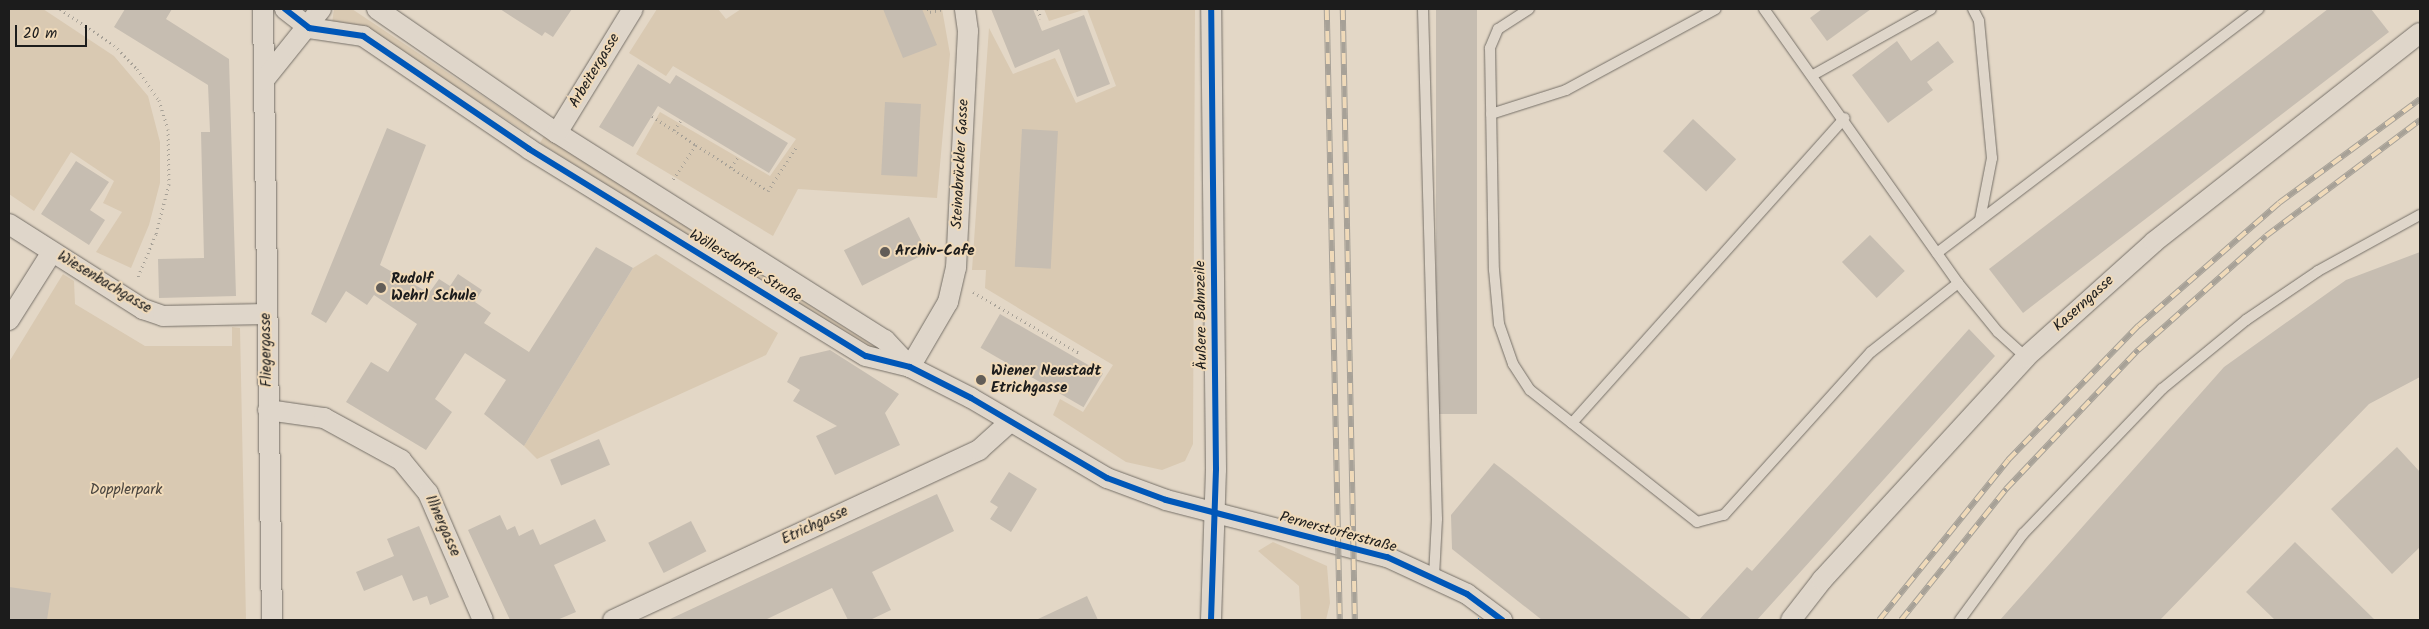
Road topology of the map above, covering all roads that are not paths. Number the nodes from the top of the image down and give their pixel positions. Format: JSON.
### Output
{"nodes":[{"id":1,"x":262,"y":9,"type":"edge"},
{"id":2,"x":285,"y":9,"type":"edge"},
{"id":3,"x":321,"y":9,"type":"edge"},
{"id":4,"x":377,"y":9,"type":"edge"},
{"id":5,"x":633,"y":9,"type":"edge"},
{"id":6,"x":965,"y":9,"type":"edge"},
{"id":7,"x":1211,"y":9,"type":"edge"},
{"id":8,"x":1423,"y":9,"type":"edge"},
{"id":9,"x":1529,"y":9,"type":"edge"},
{"id":10,"x":1716,"y":9,"type":"edge"},
{"id":11,"x":1764,"y":9,"type":"edge"},
{"id":12,"x":1931,"y":9,"type":"edge"},
{"id":13,"x":1973,"y":9,"type":"edge"},
{"id":14,"x":2259,"y":9,"type":"edge"},
{"id":15,"x":309,"y":28,"type":"junction"},
{"id":16,"x":2420,"y":33,"type":"edge"},
{"id":17,"x":1813,"y":75,"type":"junction"},
{"id":18,"x":264,"y":80,"type":"junction"},
{"id":19,"x":1491,"y":114,"type":"junction"},
{"id":20,"x":1845,"y":118,"type":"junction"},
{"id":21,"x":557,"y":133,"type":"junction"},
{"id":22,"x":2420,"y":215,"type":"edge"},
{"id":23,"x":1980,"y":220,"type":"junction"},
{"id":24,"x":9,"y":224,"type":"edge"},
{"id":25,"x":52,"y":252,"type":"junction"},
{"id":26,"x":1937,"y":253,"type":"junction"},
{"id":27,"x":1958,"y":283,"type":"junction"},
{"id":28,"x":267,"y":314,"type":"junction"},
{"id":29,"x":9,"y":320,"type":"edge"},
{"id":30,"x":2026,"y":357,"type":"junction"},
{"id":31,"x":910,"y":367,"type":"junction"},
{"id":32,"x":268,"y":410,"type":"junction"},
{"id":33,"x":1010,"y":422,"type":"junction"},
{"id":34,"x":1572,"y":423,"type":"junction"},
{"id":35,"x":1213,"y":513,"type":"junction"},
{"id":36,"x":1434,"y":576,"type":"junction"},
{"id":37,"x":272,"y":620,"type":"edge"},
{"id":38,"x":483,"y":620,"type":"edge"},
{"id":39,"x":613,"y":620,"type":"edge"},
{"id":40,"x":1211,"y":620,"type":"edge"},
{"id":41,"x":1502,"y":620,"type":"edge"},
{"id":42,"x":1790,"y":620,"type":"edge"},
{"id":43,"x":1960,"y":620,"type":"edge"}],
"edges":[{"from":1,"to":18,"type":"street","name":"Fliegergasse"},
{"from":2,"to":15,"type":"street","name":"Wöllersdorfer Straße"},
{"from":3,"to":15,"type":"street"},
{"from":4,"to":21,"type":"street","name":"Wöllersdorfer Straße"},
{"from":5,"to":21,"type":"street","name":"Arbeitergasse"},
{"from":6,"to":31,"type":"street","name":"Steinabrückler Gasse"},
{"from":7,"to":35,"type":"street","name":"Äußere Bahnzeile"},
{"from":8,"to":36,"type":"lane"},
{"from":9,"to":19,"type":"lane"},
{"from":10,"to":19,"type":"lane"},
{"from":11,"to":17,"type":"lane"},
{"from":12,"to":17,"type":"lane"},
{"from":13,"to":23,"type":"lane"},
{"from":14,"to":23,"type":"lane"},
{"from":15,"to":18,"type":"street"},
{"from":15,"to":31,"type":"street","name":"Wöllersdorfer Straße"},
{"from":16,"to":30,"type":"street","name":"Kaserngasse"},
{"from":17,"to":20,"type":"lane"},
{"from":18,"to":28,"type":"street","name":"Fliegergasse"},
{"from":19,"to":34,"type":"lane"},
{"from":20,"to":26,"type":"lane"},
{"from":20,"to":34,"type":"lane"},
{"from":21,"to":31,"type":"street","name":"Wöllersdorfer Straße"},
{"from":22,"to":43,"type":"lane"},
{"from":23,"to":26,"type":"lane"},
{"from":24,"to":25,"type":"street","name":"Wiesenbachgasse"},
{"from":25,"to":28,"type":"street","name":"Wiesenbachgasse"},
{"from":25,"to":29,"type":"street"},
{"from":26,"to":27,"type":"lane"},
{"from":27,"to":30,"type":"lane"},
{"from":27,"to":34,"type":"lane"},
{"from":28,"to":32,"type":"street","name":"Fliegergasse"},
{"from":30,"to":42,"type":"street","name":"Kaserngasse"},
{"from":31,"to":33,"type":"street","name":"Wöllersdorfer Straße"},
{"from":32,"to":37,"type":"street","name":"Fliegergasse"},
{"from":32,"to":38,"type":"street","name":"Illnergasse"},
{"from":33,"to":35,"type":"street","name":"Wöllersdorfer Straße"},
{"from":33,"to":39,"type":"street","name":"Etrichgasse"},
{"from":35,"to":36,"type":"street","name":"Pernerstorferstraße"},
{"from":35,"to":40,"type":"street","name":"Äußere Bahnzeile"},
{"from":36,"to":41,"type":"street","name":"Pernerstorferstraße"}]}
